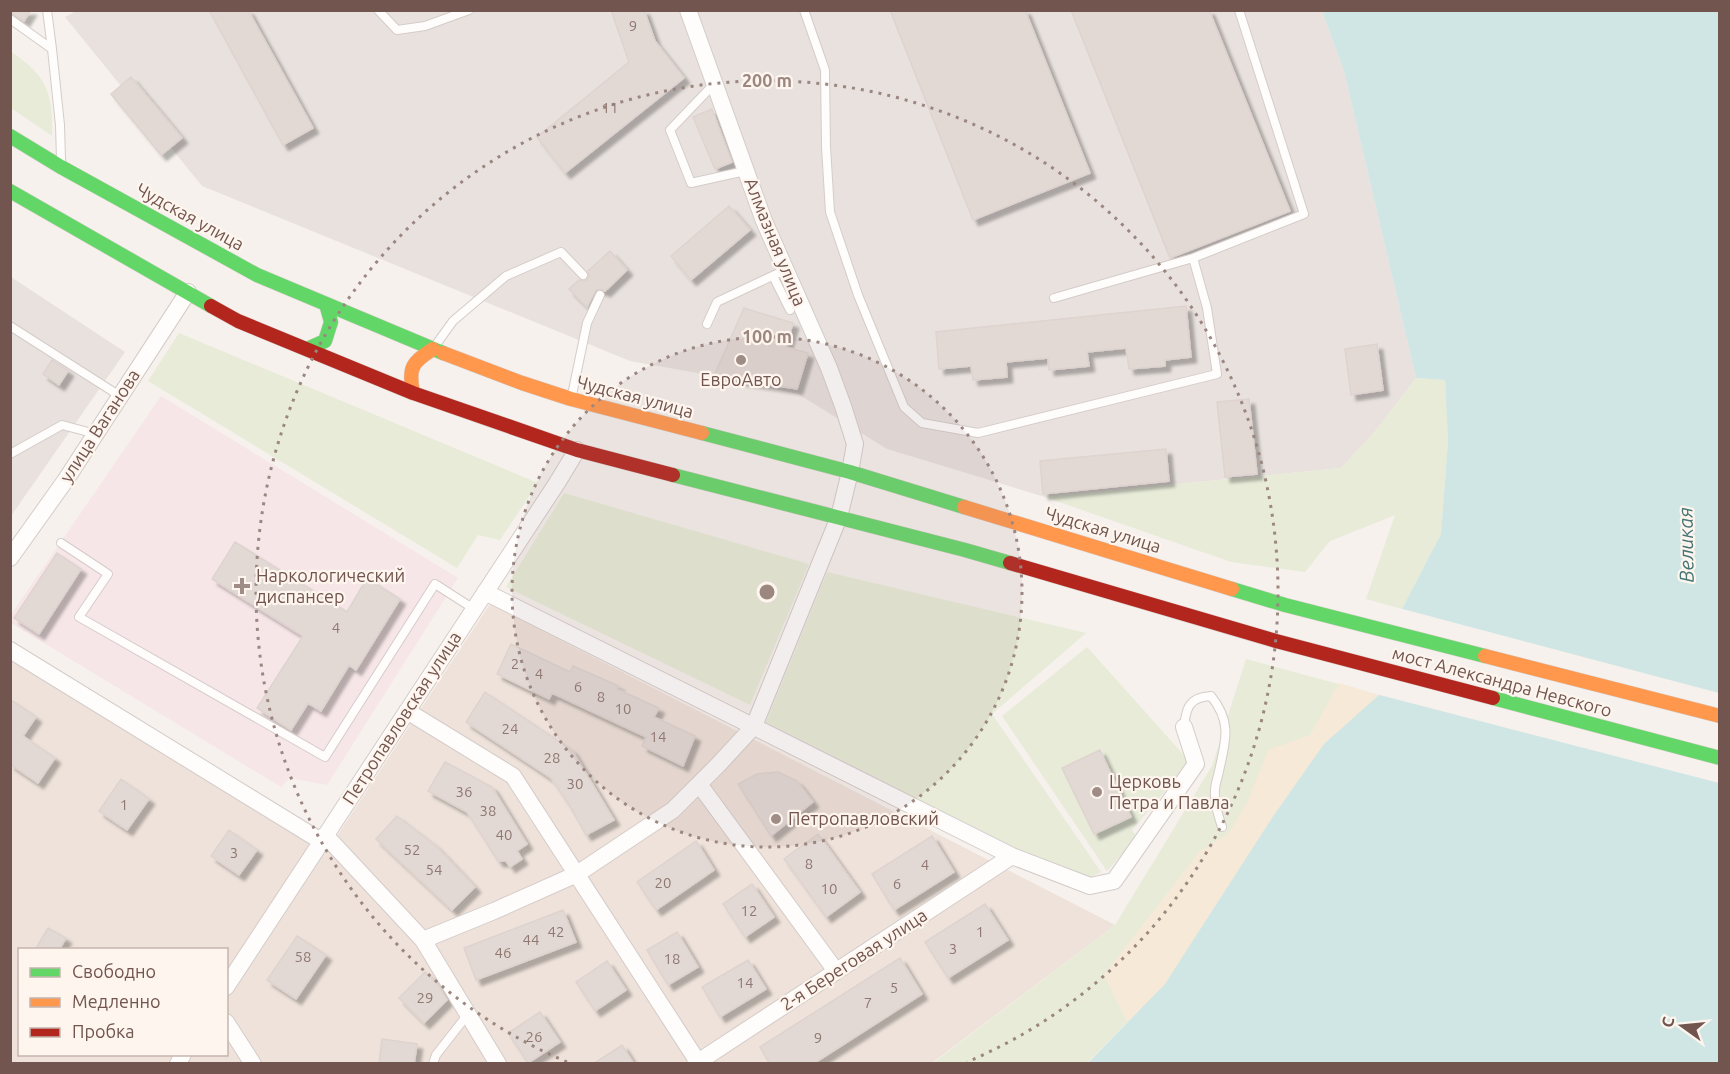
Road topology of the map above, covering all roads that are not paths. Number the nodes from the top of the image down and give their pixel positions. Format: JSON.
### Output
{"nodes":[{"id":1,"x":47,"y":10,"type":"edge"},
{"id":2,"x":378,"y":10,"type":"edge"},
{"id":3,"x":469,"y":10,"type":"edge"},
{"id":4,"x":688,"y":10,"type":"edge"},
{"id":5,"x":804,"y":10,"type":"edge"},
{"id":6,"x":1239,"y":10,"type":"edge"},
{"id":7,"x":10,"y":19,"type":"edge"},
{"id":8,"x":52,"y":49,"type":"junction"},
{"id":9,"x":714,"y":84,"type":"junction"},
{"id":10,"x":10,"y":136,"type":"edge"},
{"id":11,"x":61,"y":167,"type":"junction"},
{"id":12,"x":745,"y":171,"type":"junction"},
{"id":13,"x":10,"y":191,"type":"edge"},
{"id":14,"x":1193,"y":258,"type":"junction"},
{"id":15,"x":779,"y":273,"type":"junction"},
{"id":16,"x":583,"y":275,"type":"dead end"},
{"id":17,"x":188,"y":292,"type":"junction"},
{"id":18,"x":600,"y":295,"type":"dead end"},
{"id":19,"x":1054,"y":298,"type":"dead end"},
{"id":20,"x":326,"y":304,"type":"junction"},
{"id":21,"x":790,"y":310,"type":"dead end"},
{"id":22,"x":707,"y":324,"type":"dead end"},
{"id":23,"x":10,"y":326,"type":"edge"},
{"id":24,"x":307,"y":349,"type":"junction"},
{"id":25,"x":433,"y":349,"type":"junction"},
{"id":26,"x":413,"y":393,"type":"junction"},
{"id":27,"x":120,"y":396,"type":"junction"},
{"id":28,"x":571,"y":399,"type":"junction"},
{"id":29,"x":96,"y":434,"type":"junction"},
{"id":30,"x":577,"y":450,"type":"junction"},
{"id":31,"x":10,"y":454,"type":"edge"},
{"id":32,"x":850,"y":472,"type":"junction"},
{"id":33,"x":839,"y":517,"type":"junction"},
{"id":34,"x":61,"y":543,"type":"dead end"},
{"id":35,"x":10,"y":558,"type":"edge"},
{"id":36,"x":485,"y":592,"type":"junction"},
{"id":37,"x":1285,"y":605,"type":"joint"},
{"id":38,"x":474,"y":609,"type":"junction"},
{"id":39,"x":10,"y":650,"type":"edge"},
{"id":40,"x":407,"y":711,"type":"junction"},
{"id":41,"x":1719,"y":716,"type":"edge"},
{"id":42,"x":754,"y":726,"type":"junction"},
{"id":43,"x":1184,"y":727,"type":"joint"},
{"id":44,"x":1719,"y":758,"type":"edge"},
{"id":45,"x":699,"y":784,"type":"junction"},
{"id":46,"x":1222,"y":826,"type":"dead end"},
{"id":47,"x":323,"y":838,"type":"junction"},
{"id":48,"x":1012,"y":856,"type":"junction"},
{"id":49,"x":577,"y":874,"type":"junction"},
{"id":50,"x":423,"y":940,"type":"junction"},
{"id":51,"x":836,"y":971,"type":"junction"},
{"id":52,"x":228,"y":984,"type":"edge"},
{"id":53,"x":468,"y":1014,"type":"junction"},
{"id":54,"x":228,"y":1025,"type":"edge"},
{"id":55,"x":696,"y":1063,"type":"edge"},
{"id":56,"x":253,"y":1064,"type":"edge"},
{"id":57,"x":433,"y":1064,"type":"edge"},
{"id":58,"x":498,"y":1064,"type":"edge"}],
"edges":[{"from":1,"to":8,"type":"lane"},
{"from":2,"to":3,"type":"lane"},
{"from":4,"to":9,"type":"street","name":"Алмазная улица"},
{"from":5,"to":14,"type":"lane"},
{"from":6,"to":14,"type":"lane"},
{"from":7,"to":8,"type":"lane"},
{"from":8,"to":11,"type":"lane"},
{"from":9,"to":12,"type":"street","name":"Алмазная улица"},
{"from":9,"to":12,"type":"lane"},
{"from":10,"to":11,"type":"highway","name":"Чудская улица"},
{"from":11,"to":20,"type":"highway","name":"Чудская улица"},
{"from":12,"to":15,"type":"street","name":"Алмазная улица"},
{"from":13,"to":17,"type":"highway"},
{"from":14,"to":19,"type":"lane"},
{"from":15,"to":21,"type":"lane"},
{"from":15,"to":22,"type":"lane"},
{"from":15,"to":32,"type":"street","name":"Алмазная улица"},
{"from":16,"to":25,"type":"lane"},
{"from":17,"to":24,"type":"highway"},
{"from":17,"to":27,"type":"street","name":"улица Ваганова"},
{"from":18,"to":28,"type":"lane"},
{"from":20,"to":24,"type":"highway"},
{"from":20,"to":25,"type":"highway","name":"Чудская улица"},
{"from":23,"to":27,"type":"lane"},
{"from":24,"to":26,"type":"highway"},
{"from":25,"to":26,"type":"highway"},
{"from":25,"to":28,"type":"highway","name":"Чудская улица"},
{"from":26,"to":30,"type":"highway"},
{"from":27,"to":29,"type":"street","name":"улица Ваганова"},
{"from":28,"to":32,"type":"highway","name":"Чудская улица"},
{"from":29,"to":31,"type":"lane"},
{"from":29,"to":35,"type":"street","name":"улица Ваганова"},
{"from":30,"to":33,"type":"highway"},
{"from":30,"to":36,"type":"street","name":"Петропавловская улица"},
{"from":32,"to":33,"type":"street","name":"Алмазная улица"},
{"from":32,"to":37,"type":"highway","name":"Чудская улица"},
{"from":33,"to":42,"type":"street","name":"Алмазная улица"},
{"from":33,"to":44,"type":"highway","name":"мост Александра Невского"},
{"from":34,"to":38,"type":"lane"},
{"from":36,"to":38,"type":"street","name":"Петропавловская улица"},
{"from":36,"to":42,"type":"street"},
{"from":37,"to":41,"type":"highway","name":"мост Александра Невского"},
{"from":38,"to":40,"type":"street","name":"Петропавловская улица"},
{"from":39,"to":47,"type":"street"},
{"from":40,"to":47,"type":"street","name":"Петропавловская улица"},
{"from":40,"to":49,"type":"street"},
{"from":42,"to":45,"type":"street"},
{"from":42,"to":48,"type":"street"},
{"from":43,"to":46,"type":"lane"},
{"from":43,"to":48,"type":"street"},
{"from":45,"to":49,"type":"street"},
{"from":45,"to":51,"type":"street"},
{"from":47,"to":50,"type":"street"},
{"from":47,"to":52,"type":"street","name":"Петропавловская улица"},
{"from":48,"to":51,"type":"street","name":"2-я Береговая улица"},
{"from":49,"to":50,"type":"street"},
{"from":49,"to":55,"type":"street"},
{"from":50,"to":53,"type":"street"},
{"from":51,"to":55,"type":"street","name":"2-я Береговая улица"},
{"from":53,"to":57,"type":"lane"},
{"from":53,"to":58,"type":"street"},
{"from":54,"to":56,"type":"street"}]}
